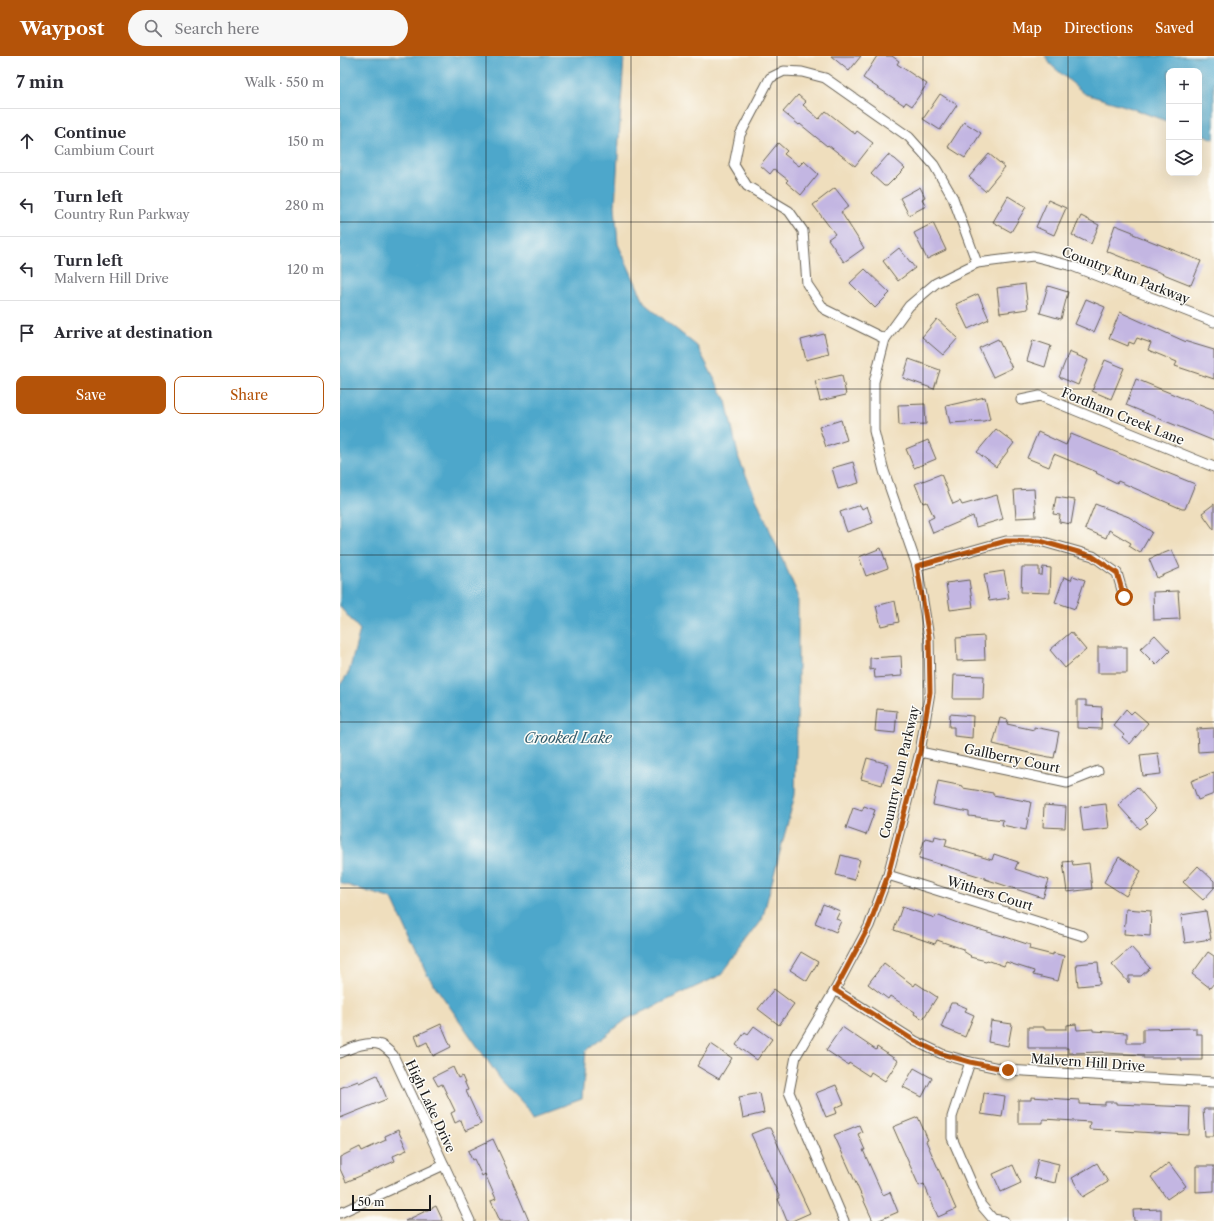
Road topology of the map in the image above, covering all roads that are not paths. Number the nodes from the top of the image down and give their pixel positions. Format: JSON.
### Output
{"nodes":[{"id":1,"x":977,"y":263,"type":"junction"},
{"id":2,"x":1214,"y":322,"type":"edge"},
{"id":3,"x":885,"y":339,"type":"junction"},
{"id":4,"x":1021,"y":400,"type":"dead end"},
{"id":5,"x":1214,"y":467,"type":"edge"},
{"id":6,"x":917,"y":566,"type":"junction"},
{"id":7,"x":1124,"y":597,"type":"dead end"},
{"id":8,"x":920,"y":752,"type":"junction"},
{"id":9,"x":1098,"y":771,"type":"dead end"},
{"id":10,"x":888,"y":875,"type":"junction"},
{"id":11,"x":1083,"y":936,"type":"dead end"},
{"id":12,"x":835,"y":990,"type":"junction"},
{"id":13,"x":340,"y":1053,"type":"edge"},
{"id":14,"x":970,"y":1062,"type":"junction"},
{"id":15,"x":1214,"y":1082,"type":"edge"},
{"id":16,"x":444,"y":1165,"type":"junction"},
{"id":17,"x":340,"y":1214,"type":"edge"},
{"id":18,"x":470,"y":1221,"type":"edge"},
{"id":19,"x":844,"y":1221,"type":"edge"},
{"id":20,"x":1004,"y":1221,"type":"edge"}],
"edges":[{"from":1,"to":2,"type":"street","name":"Country Run Parkway"},
{"from":1,"to":3,"type":"street","name":"Country Run Parkway"},
{"from":1,"to":3,"type":"street"},
{"from":3,"to":6,"type":"street","name":"Country Run Parkway"},
{"from":4,"to":5,"type":"street","name":"Fordham Creek Lane"},
{"from":6,"to":7,"type":"street"},
{"from":6,"to":8,"type":"street","name":"Country Run Parkway"},
{"from":8,"to":9,"type":"street","name":"Gallberry Court"},
{"from":8,"to":10,"type":"street","name":"Country Run Parkway"},
{"from":10,"to":11,"type":"street","name":"Withers Court"},
{"from":10,"to":12,"type":"street","name":"Country Run Parkway"},
{"from":12,"to":14,"type":"street","name":"Malvern Hill Drive"},
{"from":12,"to":19,"type":"street","name":"Country Run Parkway"},
{"from":13,"to":16,"type":"street","name":"High Lake Drive"},
{"from":14,"to":15,"type":"street","name":"Malvern Hill Drive"},
{"from":14,"to":20,"type":"street"},
{"from":16,"to":17,"type":"street"},
{"from":16,"to":18,"type":"street","name":"High Lake Drive"}]}
